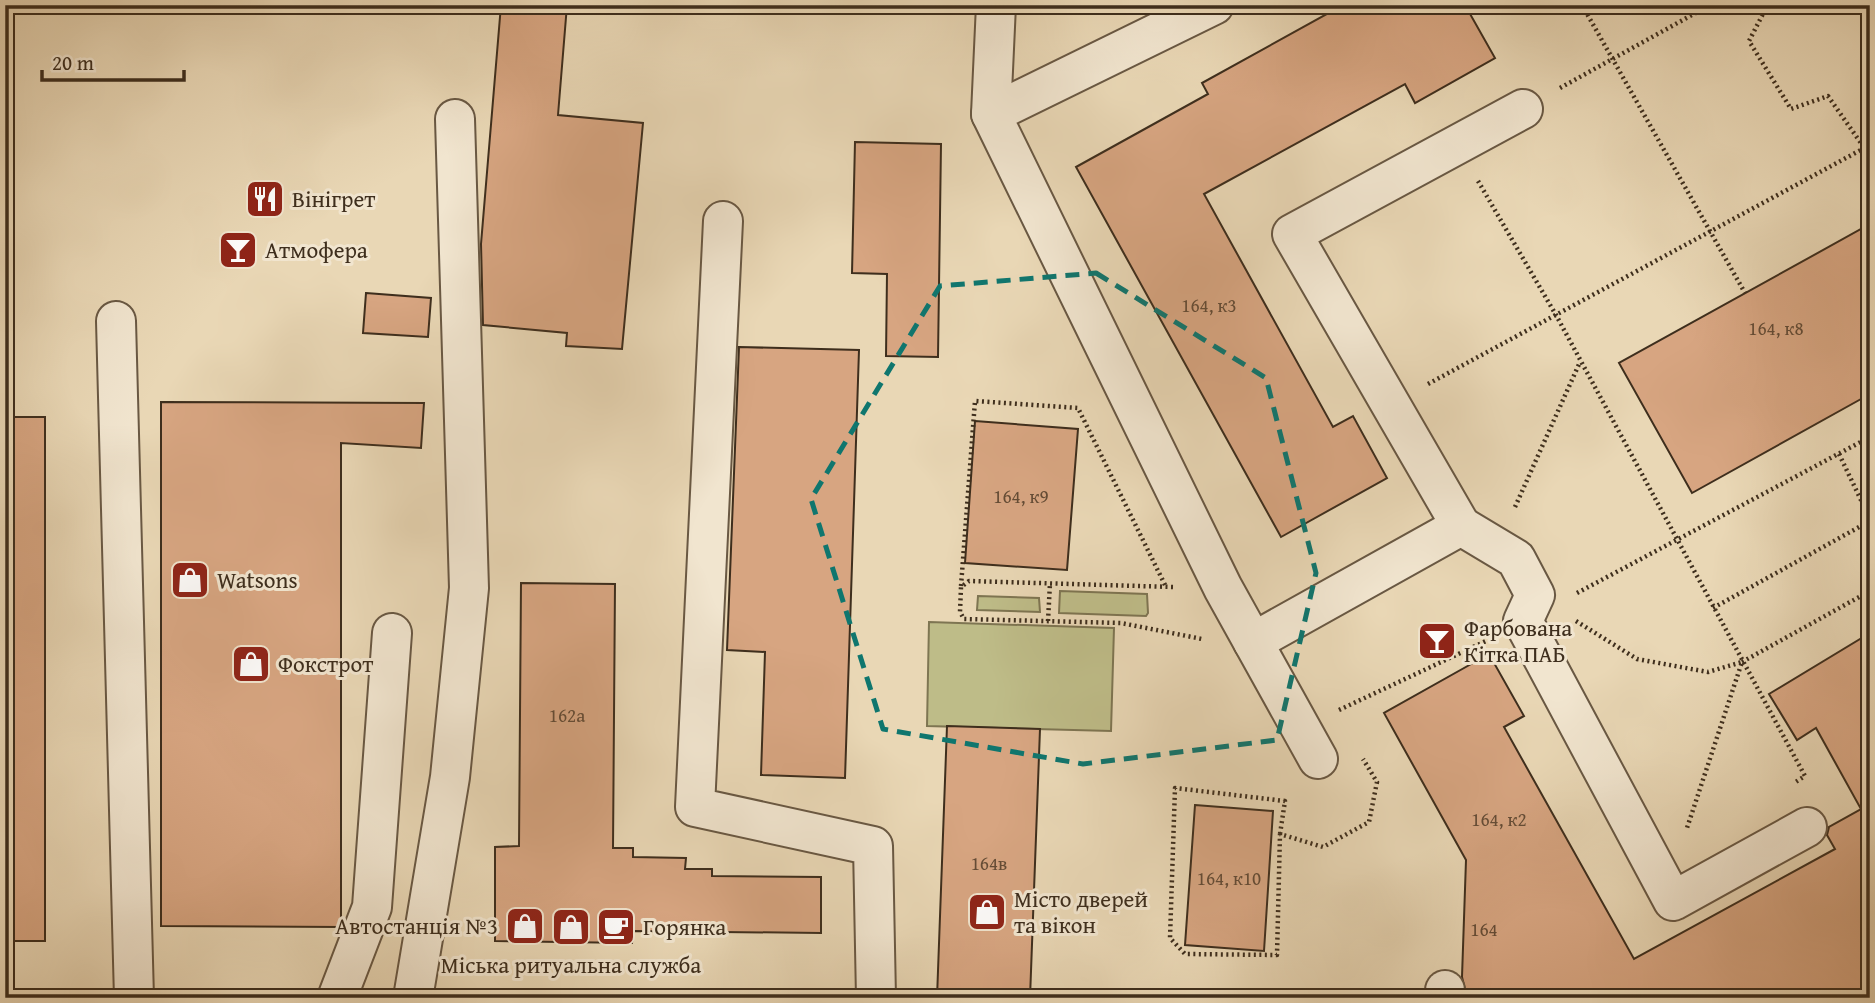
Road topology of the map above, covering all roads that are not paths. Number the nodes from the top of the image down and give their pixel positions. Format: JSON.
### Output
{"nodes":[{"id":1,"x":996,"y":5,"type":"edge"},
{"id":2,"x":1214,"y":5,"type":"edge"},
{"id":3,"x":1522,"y":109,"type":"road end"},
{"id":4,"x":991,"y":114,"type":"junction"},
{"id":5,"x":455,"y":119,"type":"dead end"},
{"id":6,"x":723,"y":221,"type":"dead end"},
{"id":7,"x":116,"y":321,"type":"dead end"},
{"id":8,"x":1461,"y":526,"type":"junction"},
{"id":9,"x":392,"y":633,"type":"dead end"},
{"id":10,"x":1255,"y":646,"type":"junction"},
{"id":11,"x":1318,"y":759,"type":"dead end"},
{"id":12,"x":1807,"y":827,"type":"dead end"},
{"id":13,"x":134,"y":998,"type":"edge"},
{"id":14,"x":337,"y":998,"type":"edge"},
{"id":15,"x":413,"y":998,"type":"edge"},
{"id":16,"x":876,"y":998,"type":"edge"}],
"edges":[{"from":1,"to":4,"type":"street"},
{"from":2,"to":4,"type":"street"},
{"from":3,"to":8,"type":"street"},
{"from":4,"to":10,"type":"street"},
{"from":5,"to":15,"type":"street"},
{"from":6,"to":16,"type":"street"},
{"from":7,"to":13,"type":"street"},
{"from":8,"to":10,"type":"street"},
{"from":8,"to":12,"type":"street"},
{"from":9,"to":14,"type":"street"},
{"from":10,"to":11,"type":"street"}]}
